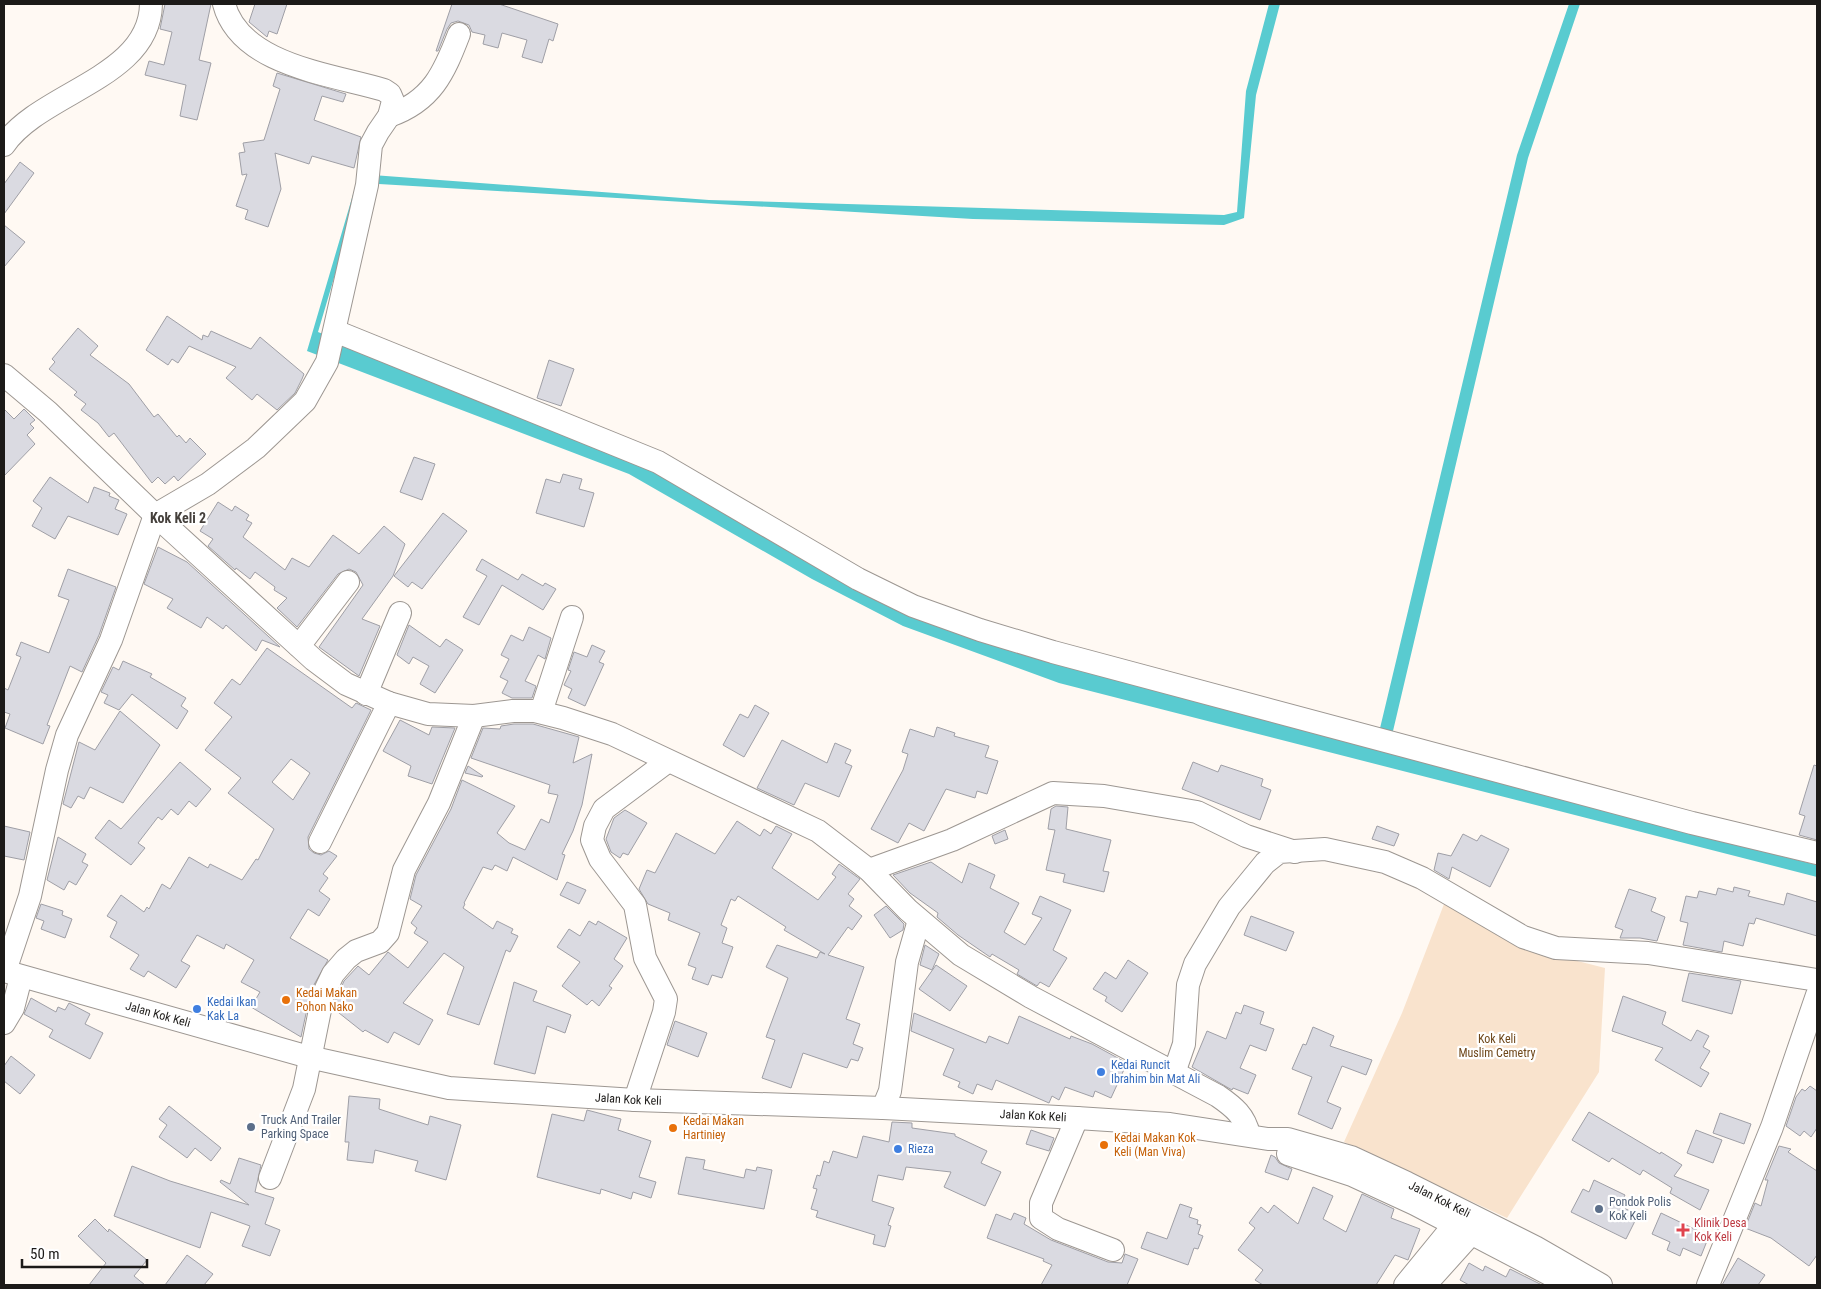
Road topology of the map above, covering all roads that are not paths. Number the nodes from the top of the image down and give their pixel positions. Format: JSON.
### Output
{"nodes":[{"id":1,"x":151,"y":4,"type":"edge"},
{"id":2,"x":224,"y":4,"type":"edge"},
{"id":3,"x":459,"y":34,"type":"dead end"},
{"id":4,"x":390,"y":116,"type":"junction"},
{"id":5,"x":4,"y":145,"type":"edge"},
{"id":6,"x":334,"y":333,"type":"junction"},
{"id":7,"x":4,"y":375,"type":"edge"},
{"id":8,"x":4,"y":394,"type":"edge"},
{"id":9,"x":48,"y":412,"type":"junction"},
{"id":10,"x":155,"y":515,"type":"junction"},
{"id":11,"x":348,"y":582,"type":"dead end"},
{"id":12,"x":400,"y":613,"type":"dead end"},
{"id":13,"x":572,"y":617,"type":"dead end"},
{"id":14,"x":298,"y":646,"type":"junction"},
{"id":15,"x":366,"y":694,"type":"junction"},
{"id":16,"x":389,"y":704,"type":"junction"},
{"id":17,"x":541,"y":712,"type":"junction"},
{"id":18,"x":474,"y":716,"type":"junction"},
{"id":19,"x":667,"y":762,"type":"junction"},
{"id":20,"x":320,"y":842,"type":"dead end"},
{"id":21,"x":1295,"y":852,"type":"junction"},
{"id":22,"x":1817,"y":853,"type":"edge"},
{"id":23,"x":869,"y":870,"type":"junction"},
{"id":24,"x":919,"y":920,"type":"junction"},
{"id":25,"x":10,"y":973,"type":"edge"},
{"id":26,"x":1817,"y":980,"type":"edge"},
{"id":27,"x":1817,"y":995,"type":"edge"},
{"id":28,"x":4,"y":1023,"type":"edge"},
{"id":29,"x":310,"y":1057,"type":"junction"},
{"id":30,"x":1174,"y":1073,"type":"junction"},
{"id":31,"x":635,"y":1100,"type":"junction"},
{"id":32,"x":883,"y":1108,"type":"junction"},
{"id":33,"x":1076,"y":1118,"type":"junction"},
{"id":34,"x":1259,"y":1137,"type":"junction"},
{"id":35,"x":270,"y":1178,"type":"dead end"},
{"id":36,"x":1411,"y":1194,"type":"junction"},
{"id":37,"x":1463,"y":1228,"type":"junction"},
{"id":38,"x":1535,"y":1247,"type":"junction"},
{"id":39,"x":1113,"y":1250,"type":"dead end"},
{"id":40,"x":1504,"y":1250,"type":"junction"},
{"id":41,"x":1428,"y":1274,"type":"edge"},
{"id":42,"x":1405,"y":1285,"type":"edge"},
{"id":43,"x":1570,"y":1285,"type":"edge"},
{"id":44,"x":1601,"y":1285,"type":"edge"},
{"id":45,"x":1708,"y":1285,"type":"edge"}],
"edges":[{"from":1,"to":5,"type":"street"},
{"from":2,"to":4,"type":"street"},
{"from":3,"to":4,"type":"street"},
{"from":4,"to":6,"type":"street"},
{"from":6,"to":10,"type":"street"},
{"from":6,"to":22,"type":"street"},
{"from":7,"to":9,"type":"street"},
{"from":8,"to":9,"type":"street"},
{"from":9,"to":10,"type":"street"},
{"from":10,"to":14,"type":"street"},
{"from":10,"to":25,"type":"street"},
{"from":11,"to":14,"type":"street"},
{"from":12,"to":15,"type":"street"},
{"from":13,"to":17,"type":"street"},
{"from":14,"to":15,"type":"street"},
{"from":15,"to":16,"type":"street"},
{"from":16,"to":18,"type":"street"},
{"from":16,"to":20,"type":"street"},
{"from":17,"to":18,"type":"street"},
{"from":17,"to":19,"type":"street"},
{"from":18,"to":29,"type":"street"},
{"from":19,"to":23,"type":"street"},
{"from":19,"to":31,"type":"street"},
{"from":21,"to":23,"type":"street"},
{"from":21,"to":26,"type":"street"},
{"from":21,"to":30,"type":"street"},
{"from":23,"to":24,"type":"street"},
{"from":24,"to":30,"type":"street"},
{"from":24,"to":32,"type":"street"},
{"from":25,"to":28,"type":"street"},
{"from":25,"to":29,"type":"street","name":"Jalan Kok Keli"},
{"from":27,"to":45,"type":"street"},
{"from":29,"to":31,"type":"street","name":"Jalan Kok Keli"},
{"from":29,"to":35,"type":"street"},
{"from":30,"to":34,"type":"street"},
{"from":31,"to":32,"type":"street","name":"Jalan Kok Keli"},
{"from":32,"to":33,"type":"street","name":"Jalan Kok Keli"},
{"from":33,"to":34,"type":"street","name":"Jalan Kok Keli"},
{"from":33,"to":39,"type":"street"},
{"from":34,"to":36,"type":"street","name":"Jalan Kok Keli"},
{"from":36,"to":37,"type":"street","name":"Jalan Kok Keli"},
{"from":36,"to":38,"type":"street","name":"Jalan Kok Keli"},
{"from":36,"to":41,"type":"street"},
{"from":37,"to":38,"type":"street"},
{"from":37,"to":40,"type":"street","name":"Jalan Kok Keli"},
{"from":37,"to":41,"type":"street"},
{"from":38,"to":44,"type":"street","name":"Jalan Kok Keli"},
{"from":40,"to":41,"type":"street"},
{"from":40,"to":43,"type":"street","name":"Jalan Kok Keli"},
{"from":41,"to":42,"type":"street"}]}
